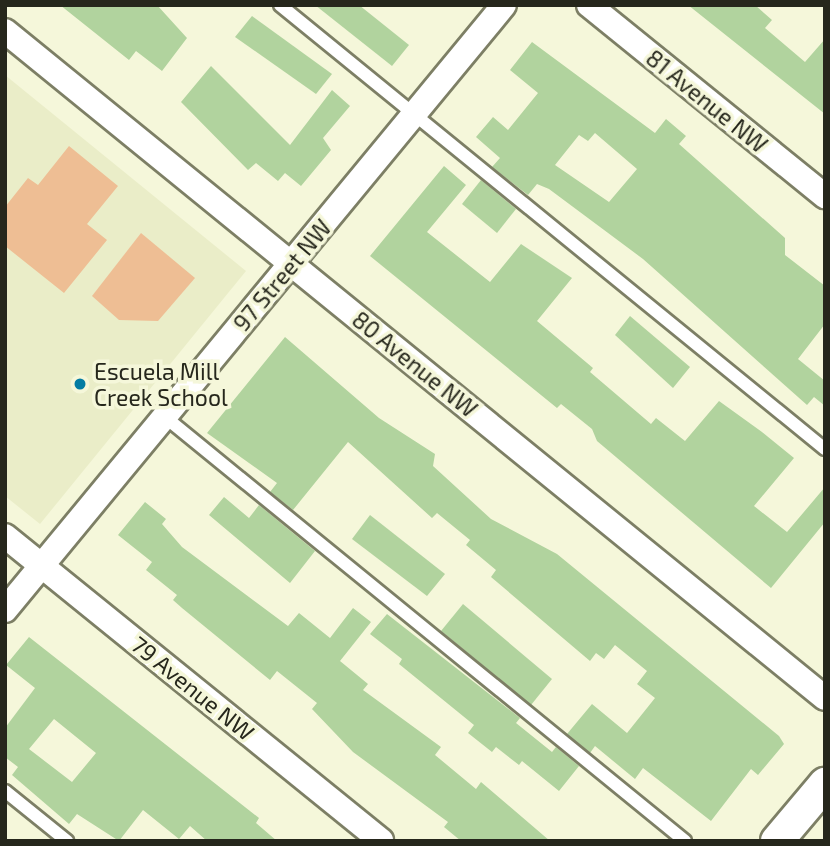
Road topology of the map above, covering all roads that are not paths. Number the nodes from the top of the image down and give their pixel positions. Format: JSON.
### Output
{"nodes":[{"id":1,"x":279,"y":5,"type":"edge"},
{"id":2,"x":504,"y":5,"type":"edge"},
{"id":3,"x":589,"y":5,"type":"edge"},
{"id":4,"x":5,"y":31,"type":"edge"},
{"id":5,"x":415,"y":115,"type":"junction"},
{"id":6,"x":825,"y":196,"type":"edge"},
{"id":7,"x":292,"y":263,"type":"junction"},
{"id":8,"x":165,"y":417,"type":"junction"},
{"id":9,"x":825,"y":450,"type":"edge"},
{"id":10,"x":5,"y":536,"type":"edge"},
{"id":11,"x":42,"y":565,"type":"junction"},
{"id":12,"x":5,"y":610,"type":"edge"},
{"id":13,"x":825,"y":698,"type":"edge"},
{"id":14,"x":825,"y":784,"type":"edge"},
{"id":15,"x":5,"y":791,"type":"edge"},
{"id":16,"x":67,"y":841,"type":"edge"},
{"id":17,"x":381,"y":841,"type":"edge"},
{"id":18,"x":685,"y":841,"type":"edge"},
{"id":19,"x":776,"y":841,"type":"edge"}],
"edges":[{"from":1,"to":5,"type":"lane"},
{"from":2,"to":5,"type":"street","name":"97 Street NW"},
{"from":3,"to":6,"type":"street","name":"81 Avenue NW"},
{"from":4,"to":7,"type":"street","name":"80 Avenue NW"},
{"from":5,"to":7,"type":"street","name":"97 Street NW"},
{"from":5,"to":9,"type":"lane"},
{"from":7,"to":8,"type":"street","name":"97 Street NW"},
{"from":7,"to":13,"type":"street","name":"80 Avenue NW"},
{"from":8,"to":11,"type":"street","name":"97 Street NW"},
{"from":8,"to":18,"type":"lane"},
{"from":10,"to":11,"type":"street","name":"79 Avenue NW"},
{"from":11,"to":12,"type":"street","name":"97 Street NW"},
{"from":11,"to":17,"type":"street","name":"79 Avenue NW"},
{"from":14,"to":19,"type":"street"},
{"from":15,"to":16,"type":"lane"}]}
